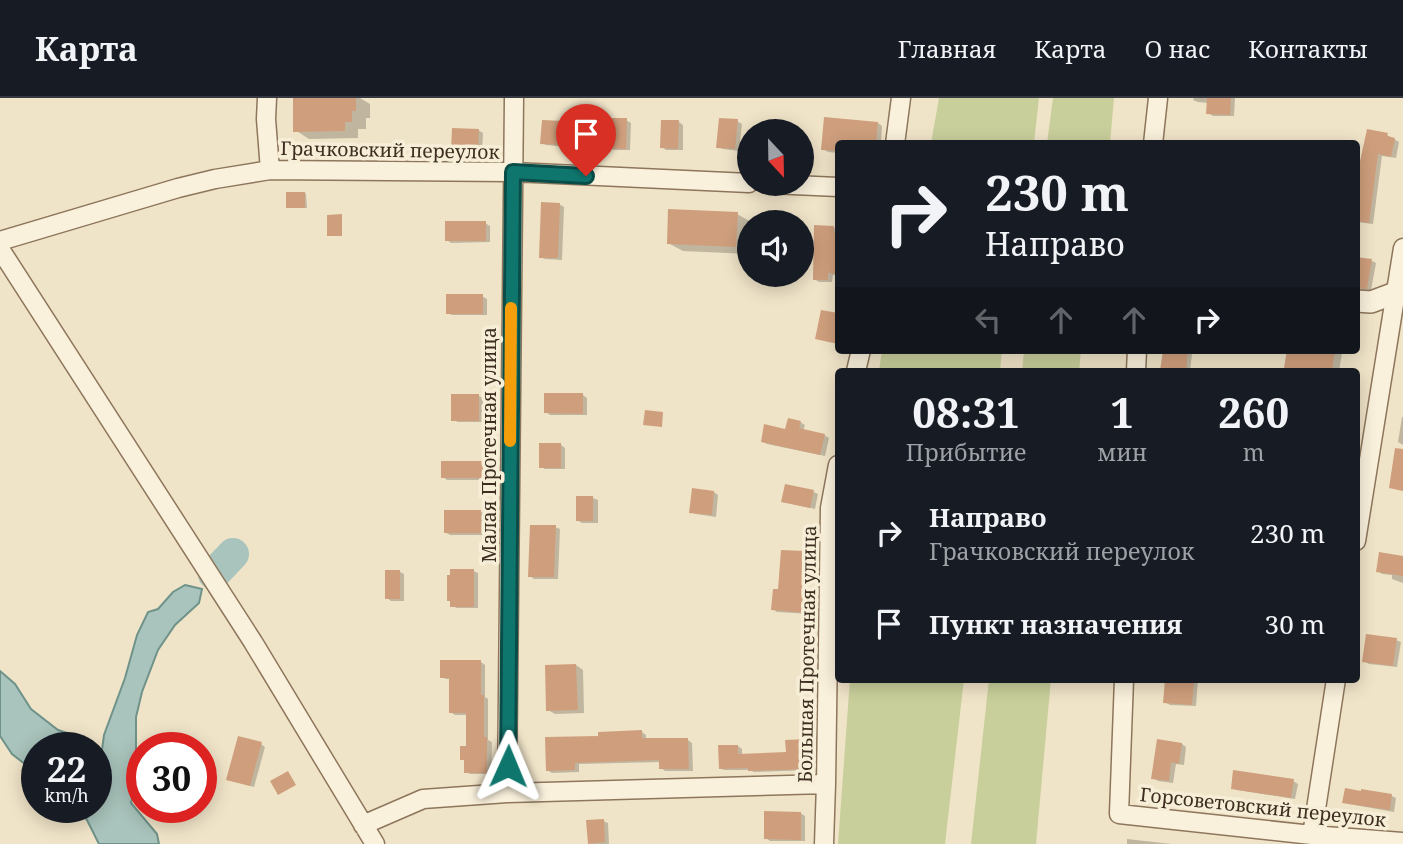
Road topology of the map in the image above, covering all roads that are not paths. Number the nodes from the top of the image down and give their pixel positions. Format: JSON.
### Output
{"nodes":[{"id":1,"x":267,"y":98,"type":"edge"},
{"id":2,"x":514,"y":98,"type":"edge"},
{"id":3,"x":901,"y":98,"type":"edge"},
{"id":4,"x":1158,"y":98,"type":"edge"},
{"id":5,"x":896,"y":140,"type":"edge"},
{"id":6,"x":1153,"y":140,"type":"edge"},
{"id":7,"x":270,"y":170,"type":"junction"},
{"id":8,"x":513,"y":172,"type":"junction"},
{"id":9,"x":737,"y":182,"type":"edge"},
{"id":10,"x":814,"y":186,"type":"edge"},
{"id":11,"x":835,"y":187,"type":"edge"},
{"id":12,"x":0,"y":242,"type":"edge"},
{"id":13,"x":1403,"y":248,"type":"edge"},
{"id":14,"x":0,"y":249,"type":"edge"},
{"id":15,"x":1399,"y":293,"type":"edge"},
{"id":16,"x":1360,"y":301,"type":"edge"},
{"id":17,"x":835,"y":481,"type":"edge"},
{"id":18,"x":1360,"y":518,"type":"edge"},
{"id":19,"x":1125,"y":683,"type":"edge"},
{"id":20,"x":1335,"y":683,"type":"edge"},
{"id":21,"x":826,"y":784,"type":"junction"},
{"id":22,"x":507,"y":793,"type":"junction"},
{"id":23,"x":363,"y":825,"type":"junction"},
{"id":24,"x":1311,"y":835,"type":"junction"},
{"id":25,"x":1403,"y":842,"type":"edge"},
{"id":26,"x":375,"y":844,"type":"edge"},
{"id":27,"x":824,"y":844,"type":"edge"}],
"edges":[{"from":1,"to":7,"type":"street","name":"Грачковский переулок"},
{"from":2,"to":8,"type":"street","name":"Малая Протечная улица"},
{"from":3,"to":5,"type":"street"},
{"from":4,"to":6,"type":"street"},
{"from":7,"to":8,"type":"street","name":"Грачковский переулок"},
{"from":7,"to":12,"type":"street"},
{"from":8,"to":9,"type":"street","name":"Грачковский переулок"},
{"from":8,"to":22,"type":"street","name":"Малая Протечная улица"},
{"from":10,"to":11,"type":"street"},
{"from":13,"to":15,"type":"street"},
{"from":14,"to":23,"type":"street"},
{"from":15,"to":16,"type":"street"},
{"from":15,"to":18,"type":"street"},
{"from":17,"to":21,"type":"street","name":"Большая Протечная улица"},
{"from":19,"to":24,"type":"street","name":"Горсоветовский переулок"},
{"from":20,"to":24,"type":"street"},
{"from":21,"to":22,"type":"street"},
{"from":21,"to":27,"type":"street","name":"Большая Протечная улица"},
{"from":22,"to":23,"type":"street"},
{"from":23,"to":26,"type":"street"},
{"from":24,"to":25,"type":"street","name":"Горсоветовский переулок"}]}
